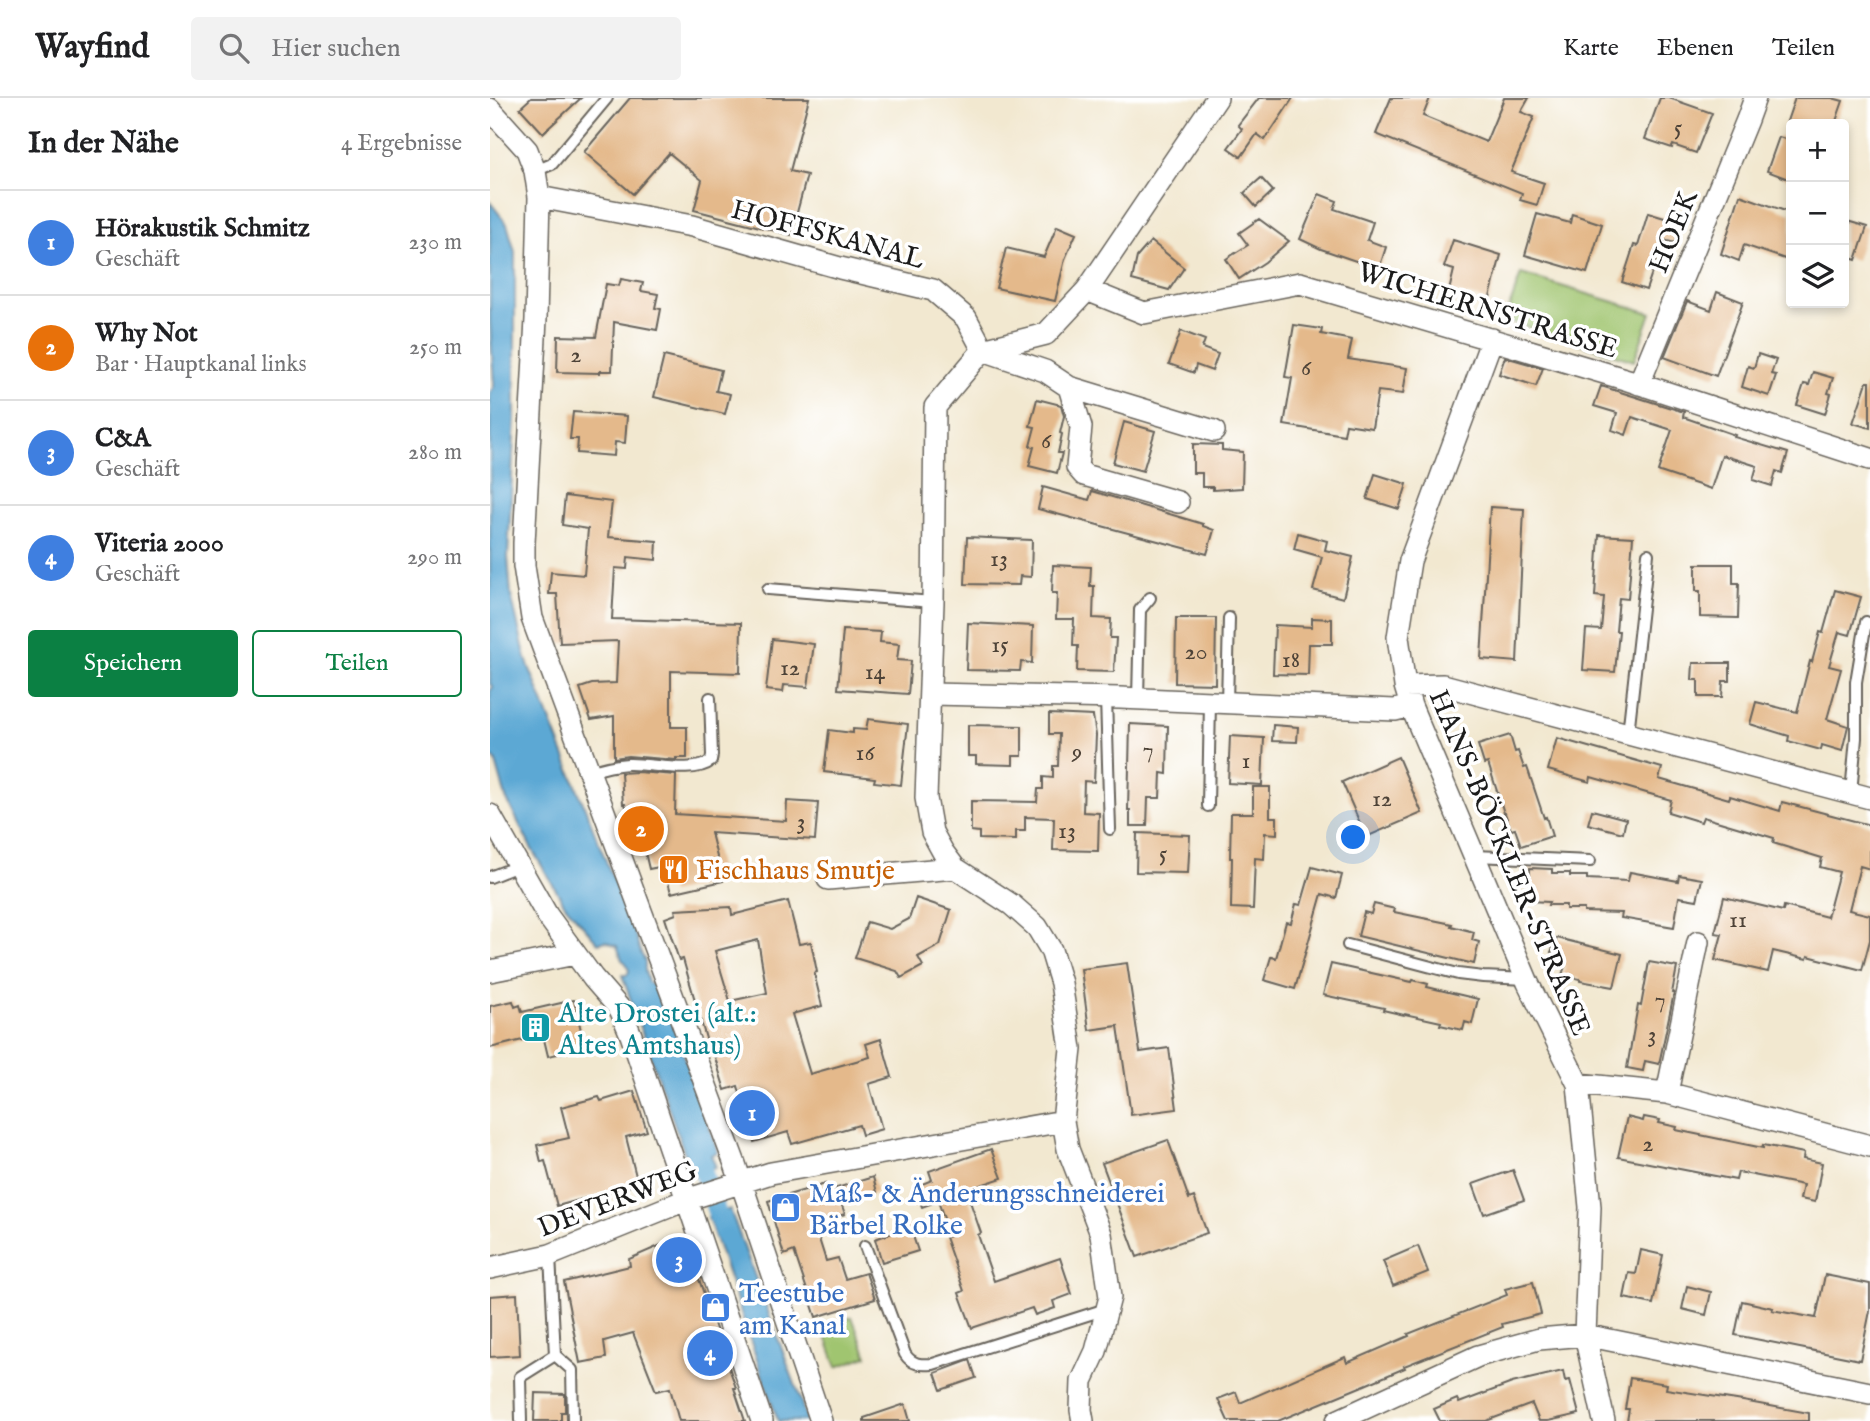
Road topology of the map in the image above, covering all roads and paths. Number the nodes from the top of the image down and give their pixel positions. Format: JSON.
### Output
{"nodes":[{"id":1,"x":607,"y":98,"type":"edge"},
{"id":2,"x":1217,"y":98,"type":"edge"},
{"id":3,"x":1755,"y":98,"type":"edge"},
{"id":4,"x":490,"y":108,"type":"edge"},
{"id":5,"x":535,"y":171,"type":"junction"},
{"id":6,"x":539,"y":197,"type":"junction"},
{"id":7,"x":1087,"y":290,"type":"junction"},
{"id":8,"x":1492,"y":339,"type":"junction"},
{"id":9,"x":983,"y":350,"type":"junction"},
{"id":10,"x":1639,"y":384,"type":"junction"},
{"id":11,"x":1069,"y":387,"type":"junction"},
{"id":12,"x":1214,"y":431,"type":"dead end"},
{"id":13,"x":1870,"y":459,"type":"edge"},
{"id":14,"x":1178,"y":502,"type":"dead end"},
{"id":15,"x":1648,"y":554,"type":"dead end"},
{"id":16,"x":768,"y":589,"type":"dead end"},
{"id":17,"x":1150,"y":598,"type":"dead end"},
{"id":18,"x":933,"y":602,"type":"junction"},
{"id":19,"x":1229,"y":618,"type":"dead end"},
{"id":20,"x":1866,"y":622,"type":"dead end"},
{"id":21,"x":930,"y":694,"type":"junction"},
{"id":22,"x":1408,"y":696,"type":"junction"},
{"id":23,"x":710,"y":698,"type":"dead end"},
{"id":24,"x":1106,"y":698,"type":"junction"},
{"id":25,"x":1138,"y":699,"type":"junction"},
{"id":26,"x":1219,"y":703,"type":"junction"},
{"id":27,"x":1628,"y":734,"type":"junction"},
{"id":28,"x":590,"y":772,"type":"junction"},
{"id":29,"x":1860,"y":795,"type":"edge"},
{"id":30,"x":1208,"y":806,"type":"dead end"},
{"id":31,"x":490,"y":815,"type":"edge"},
{"id":32,"x":1110,"y":829,"type":"dead end"},
{"id":33,"x":495,"y":837,"type":"edge"},
{"id":34,"x":1475,"y":856,"type":"junction"},
{"id":35,"x":1590,"y":862,"type":"dead end"},
{"id":36,"x":518,"y":866,"type":"junction"},
{"id":37,"x":955,"y":867,"type":"junction"},
{"id":38,"x":490,"y":877,"type":"edge"},
{"id":39,"x":828,"y":879,"type":"dead end"},
{"id":40,"x":1698,"y":942,"type":"dead end"},
{"id":41,"x":1348,"y":945,"type":"dead end"},
{"id":42,"x":575,"y":954,"type":"junction"},
{"id":43,"x":490,"y":971,"type":"edge"},
{"id":44,"x":1527,"y":979,"type":"junction"},
{"id":45,"x":1578,"y":1084,"type":"junction"},
{"id":46,"x":1667,"y":1093,"type":"junction"},
{"id":47,"x":1063,"y":1121,"type":"junction"},
{"id":48,"x":1870,"y":1146,"type":"edge"},
{"id":49,"x":732,"y":1185,"type":"junction"},
{"id":50,"x":694,"y":1198,"type":"junction"},
{"id":51,"x":865,"y":1246,"type":"dead end"},
{"id":52,"x":550,"y":1255,"type":"junction"},
{"id":53,"x":490,"y":1268,"type":"edge"},
{"id":54,"x":1107,"y":1309,"type":"junction"},
{"id":55,"x":1585,"y":1335,"type":"junction"},
{"id":56,"x":555,"y":1355,"type":"junction"},
{"id":57,"x":1870,"y":1393,"type":"edge"},
{"id":58,"x":521,"y":1421,"type":"edge"},
{"id":59,"x":573,"y":1421,"type":"edge"},
{"id":60,"x":762,"y":1421,"type":"edge"},
{"id":61,"x":821,"y":1421,"type":"edge"},
{"id":62,"x":1083,"y":1421,"type":"edge"},
{"id":63,"x":1337,"y":1421,"type":"edge"},
{"id":64,"x":1604,"y":1421,"type":"edge"}],
"edges":[{"from":1,"to":5,"type":"lane"},
{"from":2,"to":7,"type":"street"},
{"from":3,"to":10,"type":"street","name":"HOEK"},
{"from":4,"to":5,"type":"street"},
{"from":5,"to":6,"type":"street"},
{"from":6,"to":9,"type":"street","name":"HOFFSKANAL"},
{"from":6,"to":28,"type":"street"},
{"from":7,"to":8,"type":"street","name":"WICHERNSTRASSE"},
{"from":7,"to":9,"type":"street"},
{"from":8,"to":10,"type":"street","name":"WICHERNSTRASSE"},
{"from":8,"to":22,"type":"street","name":"HANS-BÖCKLER-STRASSE"},
{"from":9,"to":11,"type":"street"},
{"from":9,"to":18,"type":"street"},
{"from":10,"to":13,"type":"street","name":"WICHERNSTRASSE"},
{"from":11,"to":12,"type":"street"},
{"from":11,"to":14,"type":"street"},
{"from":15,"to":27,"type":"lane"},
{"from":16,"to":18,"type":"lane"},
{"from":17,"to":25,"type":"lane"},
{"from":18,"to":21,"type":"street"},
{"from":19,"to":26,"type":"lane"},
{"from":20,"to":29,"type":"lane"},
{"from":21,"to":24,"type":"street"},
{"from":21,"to":37,"type":"street"},
{"from":22,"to":26,"type":"street"},
{"from":22,"to":27,"type":"street"},
{"from":22,"to":34,"type":"street","name":"HANS-BÖCKLER-STRASSE"},
{"from":23,"to":28,"type":"lane"},
{"from":24,"to":25,"type":"street"},
{"from":24,"to":32,"type":"lane"},
{"from":25,"to":26,"type":"street"},
{"from":26,"to":30,"type":"lane"},
{"from":27,"to":29,"type":"street"},
{"from":28,"to":49,"type":"street"},
{"from":31,"to":33,"type":"street"},
{"from":33,"to":36,"type":"street"},
{"from":34,"to":35,"type":"lane"},
{"from":34,"to":44,"type":"street","name":"HANS-BÖCKLER-STRASSE"},
{"from":36,"to":38,"type":"lane"},
{"from":36,"to":42,"type":"street"},
{"from":37,"to":39,"type":"street"},
{"from":37,"to":47,"type":"street"},
{"from":40,"to":46,"type":"street"},
{"from":41,"to":44,"type":"lane"},
{"from":42,"to":43,"type":"street"},
{"from":42,"to":50,"type":"street"},
{"from":44,"to":45,"type":"street","name":"HANS-BÖCKLER-STRASSE"},
{"from":45,"to":46,"type":"street"},
{"from":45,"to":55,"type":"street","name":"HANS-BÖCKLER-STRASSE"},
{"from":46,"to":48,"type":"street"},
{"from":47,"to":49,"type":"street","name":"DEVERWEG"},
{"from":47,"to":54,"type":"street"},
{"from":49,"to":50,"type":"street","name":"DEVERWEG"},
{"from":49,"to":61,"type":"street"},
{"from":50,"to":52,"type":"street","name":"DEVERWEG"},
{"from":50,"to":60,"type":"street"},
{"from":51,"to":54,"type":"lane"},
{"from":52,"to":53,"type":"street","name":"DEVERWEG"},
{"from":52,"to":56,"type":"lane"},
{"from":54,"to":62,"type":"street"},
{"from":55,"to":57,"type":"street"},
{"from":55,"to":63,"type":"street"},
{"from":55,"to":64,"type":"street","name":"HANS-BÖCKLER-STRASSE"},
{"from":56,"to":58,"type":"lane"},
{"from":56,"to":59,"type":"lane"}]}
